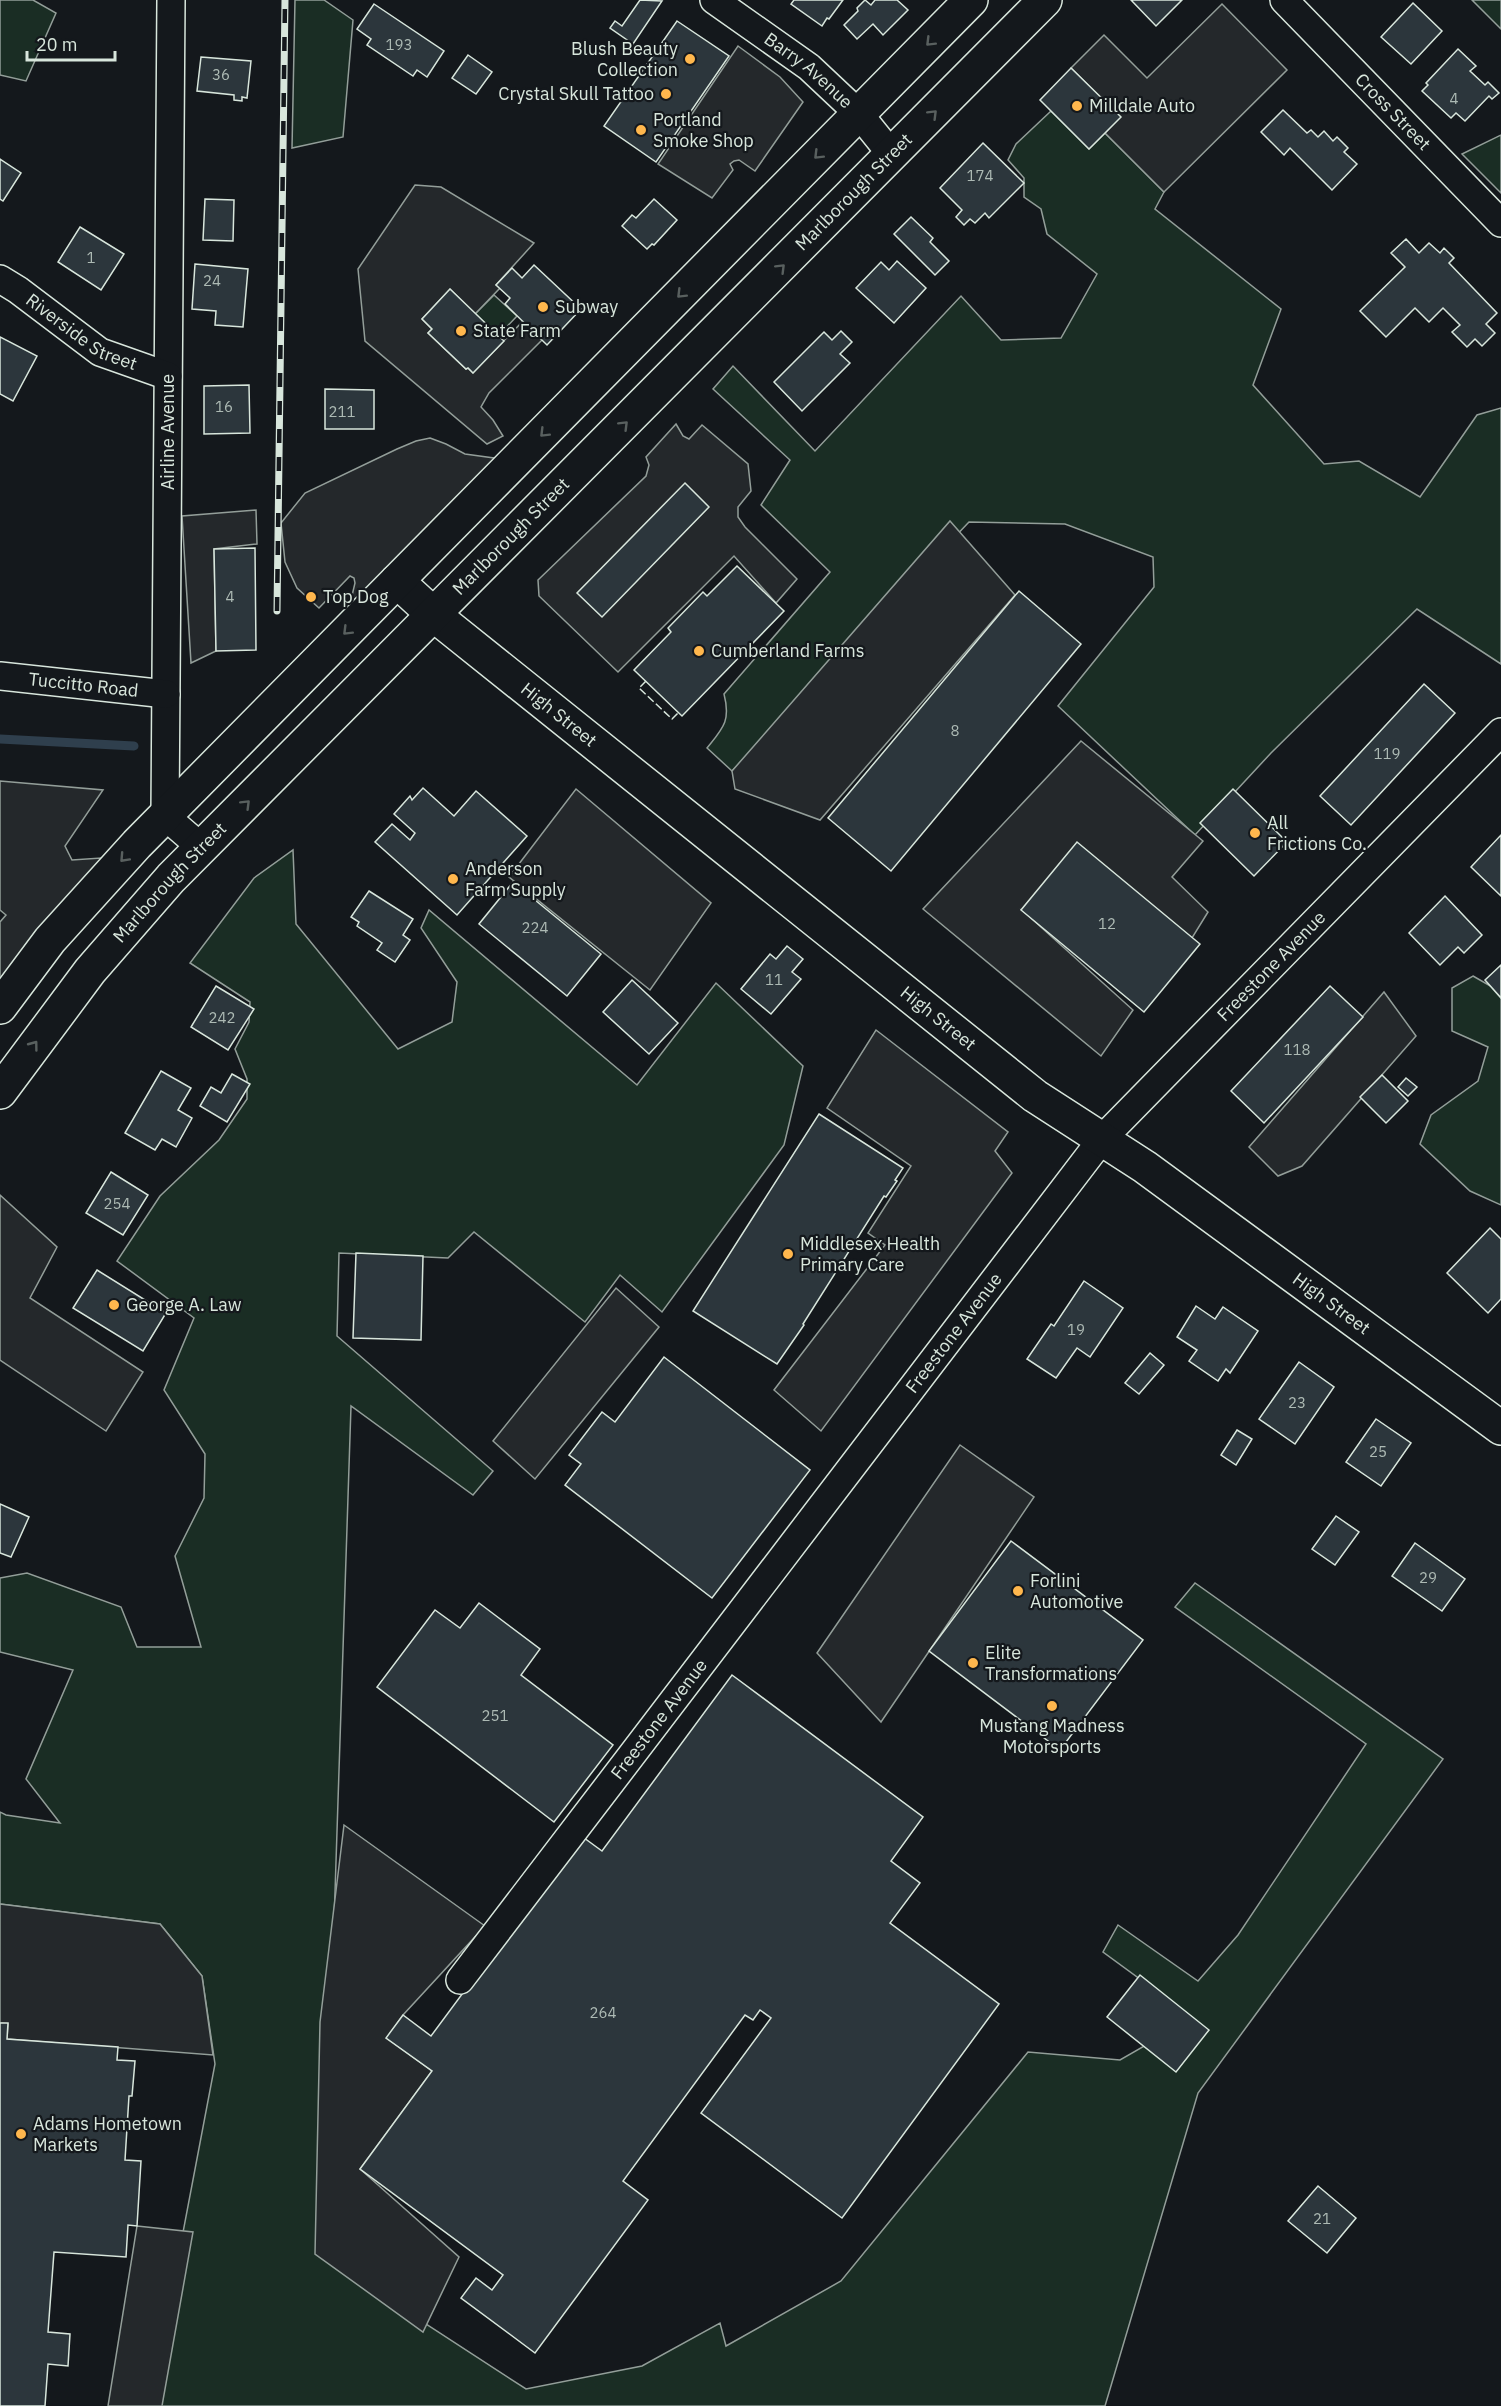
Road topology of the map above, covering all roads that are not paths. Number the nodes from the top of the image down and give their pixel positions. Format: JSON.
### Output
{"nodes":[{"id":1,"x":171,"y":0,"type":"edge"},
{"id":2,"x":714,"y":0,"type":"edge"},
{"id":3,"x":971,"y":0,"type":"edge"},
{"id":4,"x":1045,"y":0,"type":"edge"},
{"id":5,"x":1284,"y":0,"type":"edge"},
{"id":6,"x":859,"y":114,"type":"junction"},
{"id":7,"x":892,"y":155,"type":"junction"},
{"id":8,"x":1501,"y":223,"type":"edge"},
{"id":9,"x":0,"y":279,"type":"edge"},
{"id":10,"x":168,"y":376,"type":"junction"},
{"id":11,"x":397,"y":581,"type":"junction"},
{"id":12,"x":434,"y":615,"type":"junction"},
{"id":13,"x":0,"y":676,"type":"edge"},
{"id":14,"x":166,"y":694,"type":"junction"},
{"id":15,"x":1501,"y":732,"type":"edge"},
{"id":16,"x":165,"y":816,"type":"junction"},
{"id":17,"x":202,"y":848,"type":"junction"},
{"id":18,"x":0,"y":1006,"type":"edge"},
{"id":19,"x":0,"y":1092,"type":"edge"},
{"id":20,"x":1102,"y":1139,"type":"junction"},
{"id":21,"x":1501,"y":1428,"type":"edge"},
{"id":22,"x":460,"y":1980,"type":"dead end"}],
"edges":[{"from":1,"to":10,"type":"street","name":"Airline Avenue"},
{"from":2,"to":6,"type":"street","name":"Barry Avenue"},
{"from":3,"to":6,"type":"main road","one_way":true},
{"from":7,"to":4,"type":"main road","name":"Marlborough Street","one_way":true},
{"from":5,"to":8,"type":"street","name":"Cross Street"},
{"from":6,"to":7,"type":"street","name":"Barry Avenue"},
{"from":6,"to":11,"type":"main road","one_way":true},
{"from":12,"to":7,"type":"main road","name":"Marlborough Street","one_way":true},
{"from":9,"to":10,"type":"street","name":"Riverside Street"},
{"from":10,"to":14,"type":"street","name":"Airline Avenue"},
{"from":11,"to":12,"type":"main road","name":"High Street"},
{"from":11,"to":16,"type":"main road","one_way":true},
{"from":17,"to":12,"type":"main road","name":"Marlborough Street","one_way":true},
{"from":12,"to":20,"type":"main road","name":"High Street"},
{"from":13,"to":14,"type":"street","name":"Tuccitto Road"},
{"from":14,"to":16,"type":"street","name":"Airline Avenue"},
{"from":15,"to":20,"type":"street","name":"Freestone Avenue"},
{"from":16,"to":17,"type":"street"},
{"from":16,"to":18,"type":"main road","one_way":true},
{"from":19,"to":17,"type":"main road","name":"Marlborough Street","one_way":true},
{"from":20,"to":21,"type":"main road","name":"High Street"},
{"from":20,"to":22,"type":"street","name":"Freestone Avenue"}]}
